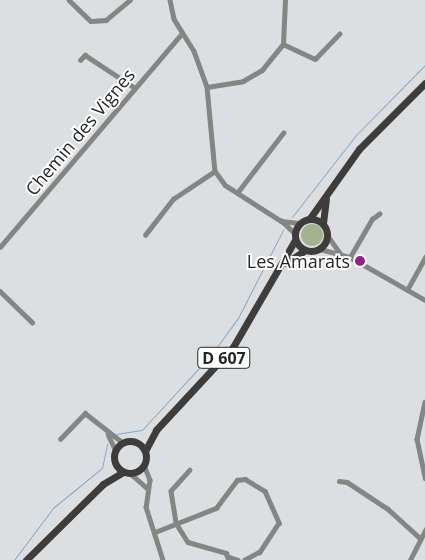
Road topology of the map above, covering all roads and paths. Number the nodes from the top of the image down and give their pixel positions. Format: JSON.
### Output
{"nodes":[{"id":1,"x":69,"y":0,"type":"edge"},
{"id":2,"x":130,"y":0,"type":"edge"},
{"id":3,"x":170,"y":0,"type":"edge"},
{"id":4,"x":286,"y":0,"type":"edge"},
{"id":5,"x":182,"y":34,"type":"junction"},
{"id":6,"x":339,"y":34,"type":"dead end"},
{"id":7,"x":283,"y":44,"type":"junction"},
{"id":8,"x":80,"y":60,"type":"dead end"},
{"id":9,"x":425,"y":83,"type":"edge"},
{"id":10,"x":207,"y":87,"type":"junction"},
{"id":11,"x":135,"y":88,"type":"junction"},
{"id":12,"x":283,"y":133,"type":"dead end"},
{"id":13,"x":215,"y":171,"type":"junction"},
{"id":14,"x":329,"y":188,"type":"junction"},
{"id":15,"x":237,"y":193,"type":"junction"},
{"id":16,"x":379,"y":214,"type":"dead end"},
{"id":17,"x":310,"y":218,"type":"junction"},
{"id":18,"x":281,"y":221,"type":"junction"},
{"id":19,"x":300,"y":223,"type":"junction"},
{"id":20,"x":322,"y":223,"type":"junction"},
{"id":21,"x":145,"y":235,"type":"dead end"},
{"id":22,"x":328,"y":236,"type":"junction"},
{"id":23,"x":295,"y":237,"type":"junction"},
{"id":24,"x":0,"y":246,"type":"edge"},
{"id":25,"x":320,"y":249,"type":"junction"},
{"id":26,"x":305,"y":250,"type":"junction"},
{"id":27,"x":341,"y":254,"type":"junction"},
{"id":28,"x":425,"y":256,"type":"edge"},
{"id":29,"x":350,"y":258,"type":"junction"},
{"id":30,"x":276,"y":274,"type":"junction"},
{"id":31,"x":407,"y":290,"type":"junction"},
{"id":32,"x":0,"y":291,"type":"edge"},
{"id":33,"x":425,"y":300,"type":"edge"},
{"id":34,"x":32,"y":322,"type":"dead end"},
{"id":35,"x":425,"y":402,"type":"edge"},
{"id":36,"x":156,"y":430,"type":"junction"},
{"id":37,"x":108,"y":433,"type":"junction"},
{"id":38,"x":60,"y":439,"type":"dead end"},
{"id":39,"x":134,"y":441,"type":"junction"},
{"id":40,"x":122,"y":442,"type":"junction"},
{"id":41,"x":115,"y":449,"type":"junction"},
{"id":42,"x":145,"y":451,"type":"junction"},
{"id":43,"x":114,"y":460,"type":"junction"},
{"id":44,"x":144,"y":465,"type":"junction"},
{"id":45,"x":190,"y":470,"type":"dead end"},
{"id":46,"x":123,"y":472,"type":"junction"},
{"id":47,"x":131,"y":474,"type":"junction"},
{"id":48,"x":425,"y":478,"type":"edge"},
{"id":49,"x":338,"y":481,"type":"dead end"},
{"id":50,"x":103,"y":484,"type":"junction"},
{"id":51,"x":148,"y":489,"type":"junction"},
{"id":52,"x":176,"y":523,"type":"junction"},
{"id":53,"x":425,"y":530,"type":"edge"},
{"id":54,"x":155,"y":532,"type":"junction"},
{"id":55,"x":420,"y":538,"type":"junction"},
{"id":56,"x":229,"y":558,"type":"edge"},
{"id":57,"x":26,"y":560,"type":"edge"},
{"id":58,"x":163,"y":560,"type":"edge"},
{"id":59,"x":238,"y":560,"type":"edge"},
{"id":60,"x":245,"y":560,"type":"edge"},
{"id":61,"x":410,"y":560,"type":"edge"}],
"edges":[{"from":1,"to":2,"type":"street"},
{"from":3,"to":5,"type":"street"},
{"from":4,"to":7,"type":"street"},
{"from":5,"to":10,"type":"street"},
{"from":5,"to":11,"type":"street","name":"Chemin des Vignes"},
{"from":6,"to":7,"type":"street"},
{"from":7,"to":10,"type":"street"},
{"from":8,"to":11,"type":"street"},
{"from":9,"to":14,"type":"main road"},
{"from":10,"to":13,"type":"street"},
{"from":11,"to":24,"type":"street","name":"Chemin des Vignes"},
{"from":12,"to":15,"type":"street"},
{"from":13,"to":15,"type":"street"},
{"from":13,"to":21,"type":"street"},
{"from":14,"to":17,"type":"main road"},
{"from":14,"to":20,"type":"main road"},
{"from":15,"to":18,"type":"street"},
{"from":16,"to":29,"type":"street"},
{"from":17,"to":19,"type":"main road"},
{"from":17,"to":20,"type":"main road"},
{"from":18,"to":19,"type":"street"},
{"from":18,"to":23,"type":"street"},
{"from":19,"to":23,"type":"main road"},
{"from":20,"to":22,"type":"main road"},
{"from":22,"to":25,"type":"main road"},
{"from":22,"to":27,"type":"street"},
{"from":23,"to":26,"type":"main road"},
{"from":23,"to":30,"type":"main road","number":"D 607"},
{"from":25,"to":26,"type":"main road"},
{"from":25,"to":27,"type":"street"},
{"from":26,"to":30,"type":"main road","number":"D 607"},
{"from":27,"to":29,"type":"street"},
{"from":28,"to":31,"type":"street"},
{"from":29,"to":31,"type":"street"},
{"from":30,"to":36,"type":"main road","number":"D 607"},
{"from":31,"to":33,"type":"street"},
{"from":32,"to":34,"type":"street"},
{"from":35,"to":48,"type":"street"},
{"from":36,"to":39,"type":"main road","number":"D 607"},
{"from":36,"to":42,"type":"main road","number":"D 607"},
{"from":37,"to":38,"type":"street"},
{"from":37,"to":40,"type":"street"},
{"from":37,"to":41,"type":"street"},
{"from":39,"to":40,"type":"main road"},
{"from":39,"to":42,"type":"main road"},
{"from":40,"to":41,"type":"main road"},
{"from":41,"to":43,"type":"main road"},
{"from":42,"to":44,"type":"main road"},
{"from":43,"to":46,"type":"main road"},
{"from":43,"to":50,"type":"main road"},
{"from":44,"to":47,"type":"main road"},
{"from":44,"to":51,"type":"street"},
{"from":45,"to":52,"type":"street"},
{"from":46,"to":47,"type":"main road"},
{"from":46,"to":50,"type":"main road"},
{"from":47,"to":51,"type":"street"},
{"from":49,"to":55,"type":"street"},
{"from":50,"to":57,"type":"main road"},
{"from":51,"to":54,"type":"street"},
{"from":52,"to":54,"type":"street"},
{"from":52,"to":56,"type":"street"},
{"from":52,"to":60,"type":"street"},
{"from":53,"to":55,"type":"street"},
{"from":54,"to":58,"type":"street"},
{"from":55,"to":61,"type":"street"},
{"from":56,"to":59,"type":"street"}]}
